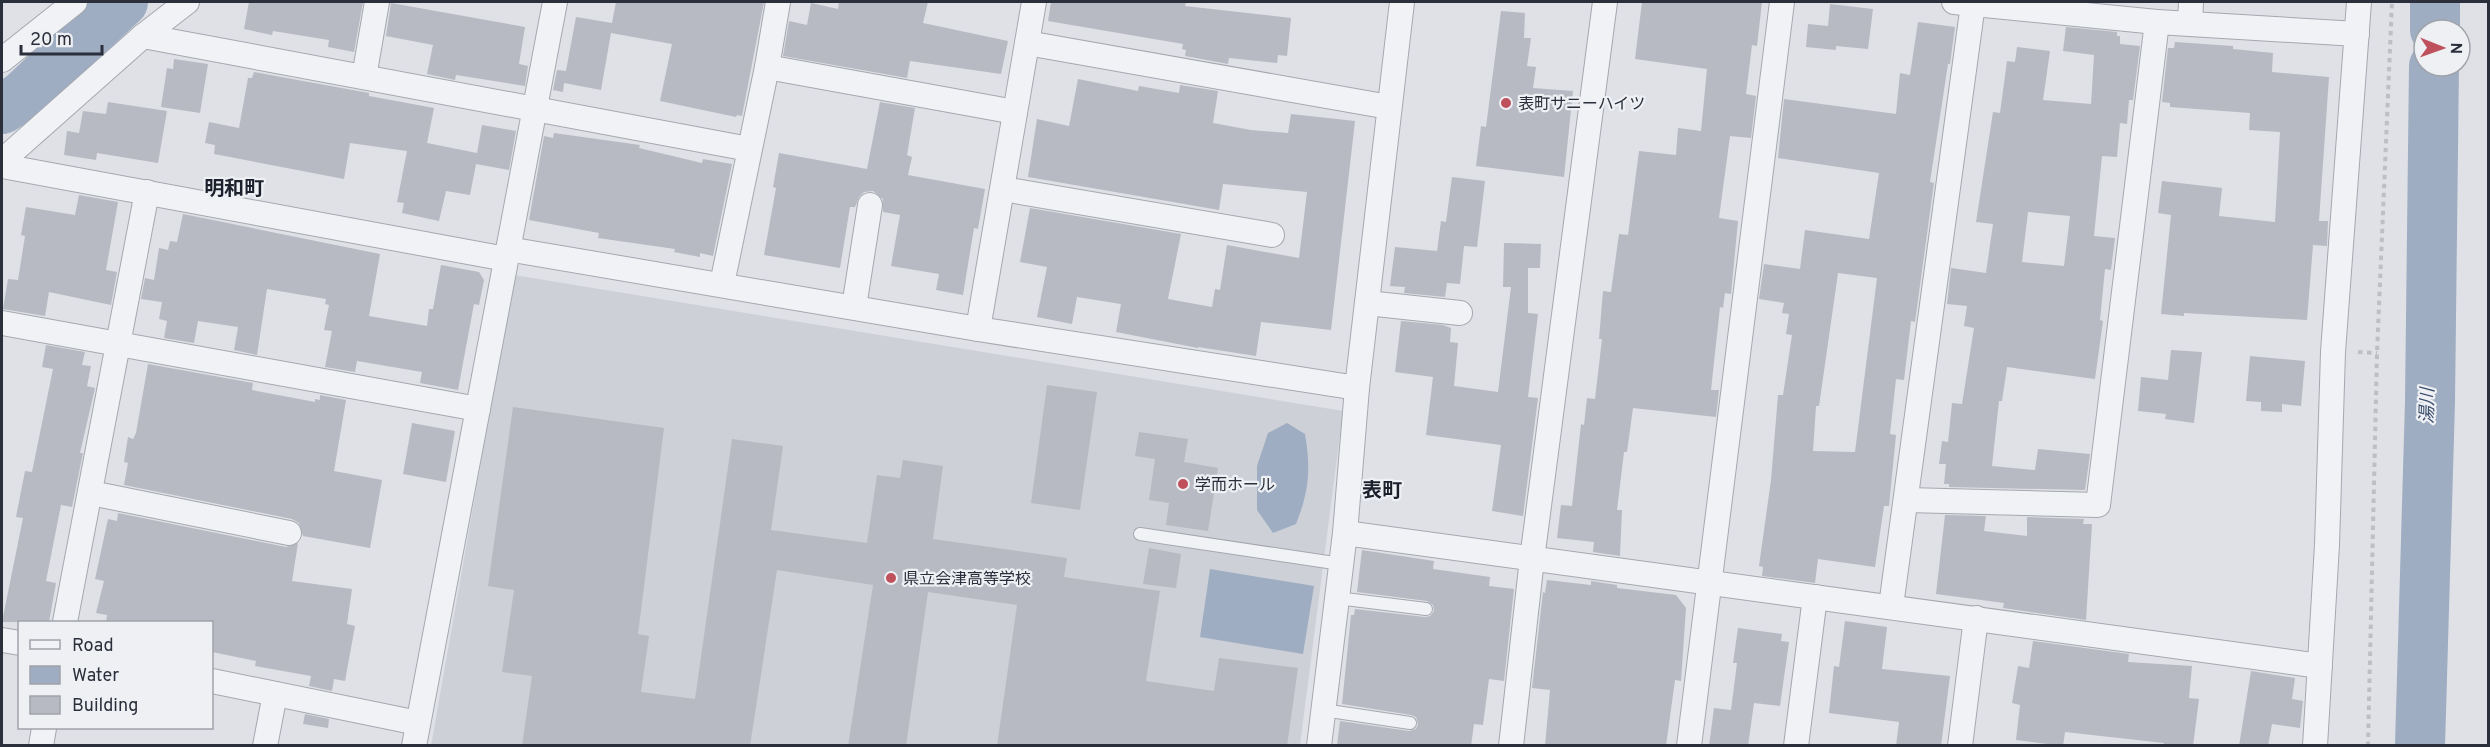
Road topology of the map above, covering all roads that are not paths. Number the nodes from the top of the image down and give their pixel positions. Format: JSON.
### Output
{"nodes":[{"id":1,"x":75,"y":2,"type":"edge"},
{"id":2,"x":186,"y":2,"type":"edge"},
{"id":3,"x":377,"y":2,"type":"edge"},
{"id":4,"x":555,"y":2,"type":"edge"},
{"id":5,"x":778,"y":2,"type":"edge"},
{"id":6,"x":1034,"y":2,"type":"edge"},
{"id":7,"x":1402,"y":2,"type":"edge"},
{"id":8,"x":1605,"y":2,"type":"edge"},
{"id":9,"x":1782,"y":2,"type":"edge"},
{"id":10,"x":2359,"y":2,"type":"edge"},
{"id":11,"x":1963,"y":3,"type":"edge"},
{"id":12,"x":2063,"y":7,"type":"edge"},
{"id":13,"x":2190,"y":13,"type":"edge"},
{"id":14,"x":2157,"y":22,"type":"junction"},
{"id":15,"x":2357,"y":34,"type":"junction"},
{"id":16,"x":143,"y":36,"type":"junction"},
{"id":17,"x":1028,"y":44,"type":"junction"},
{"id":18,"x":2,"y":60,"type":"edge"},
{"id":19,"x":767,"y":67,"type":"junction"},
{"id":20,"x":364,"y":77,"type":"junction"},
{"id":21,"x":1389,"y":107,"type":"junction"},
{"id":22,"x":535,"y":109,"type":"junction"},
{"id":23,"x":1015,"y":111,"type":"junction"},
{"id":24,"x":749,"y":149,"type":"junction"},
{"id":25,"x":2,"y":161,"type":"edge"},
{"id":26,"x":2,"y":166,"type":"edge"},
{"id":27,"x":1003,"y":189,"type":"junction"},
{"id":28,"x":147,"y":192,"type":"junction"},
{"id":29,"x":870,"y":206,"type":"dead end"},
{"id":30,"x":1272,"y":235,"type":"dead end"},
{"id":31,"x":507,"y":254,"type":"junction"},
{"id":32,"x":722,"y":284,"type":"junction"},
{"id":33,"x":1367,"y":303,"type":"junction"},
{"id":34,"x":854,"y":307,"type":"junction"},
{"id":35,"x":1460,"y":312,"type":"dead end"},
{"id":36,"x":2,"y":323,"type":"edge"},
{"id":37,"x":978,"y":329,"type":"junction"},
{"id":38,"x":119,"y":343,"type":"junction"},
{"id":39,"x":1357,"y":388,"type":"junction"},
{"id":40,"x":478,"y":409,"type":"junction"},
{"id":41,"x":91,"y":493,"type":"junction"},
{"id":42,"x":1906,"y":500,"type":"junction"},
{"id":43,"x":289,"y":533,"type":"dead end"},
{"id":44,"x":1345,"y":533,"type":"junction"},
{"id":45,"x":1140,"y":534,"type":"dead end"},
{"id":46,"x":1532,"y":560,"type":"junction"},
{"id":47,"x":1341,"y":564,"type":"junction"},
{"id":48,"x":1709,"y":584,"type":"junction"},
{"id":49,"x":1815,"y":597,"type":"junction"},
{"id":50,"x":1337,"y":598,"type":"junction"},
{"id":51,"x":1891,"y":606,"type":"junction"},
{"id":52,"x":1426,"y":609,"type":"dead end"},
{"id":53,"x":1976,"y":618,"type":"junction"},
{"id":54,"x":65,"y":621,"type":"edge"},
{"id":55,"x":2,"y":640,"type":"edge"},
{"id":56,"x":18,"y":643,"type":"edge"},
{"id":57,"x":2320,"y":666,"type":"junction"},
{"id":58,"x":213,"y":681,"type":"edge"},
{"id":59,"x":275,"y":694,"type":"junction"},
{"id":60,"x":1323,"y":710,"type":"junction"},
{"id":61,"x":1410,"y":723,"type":"dead end"},
{"id":62,"x":44,"y":729,"type":"edge"},
{"id":63,"x":416,"y":734,"type":"edge"},
{"id":64,"x":41,"y":746,"type":"edge"},
{"id":65,"x":265,"y":746,"type":"edge"},
{"id":66,"x":1319,"y":746,"type":"edge"},
{"id":67,"x":1511,"y":746,"type":"edge"},
{"id":68,"x":1689,"y":746,"type":"edge"},
{"id":69,"x":1796,"y":746,"type":"edge"},
{"id":70,"x":1960,"y":746,"type":"edge"},
{"id":71,"x":2315,"y":746,"type":"edge"}],
"edges":[{"from":1,"to":18,"type":"street"},
{"from":2,"to":16,"type":"street"},
{"from":3,"to":20,"type":"street"},
{"from":4,"to":22,"type":"street"},
{"from":5,"to":19,"type":"street"},
{"from":6,"to":17,"type":"street"},
{"from":7,"to":21,"type":"street"},
{"from":8,"to":46,"type":"street"},
{"from":9,"to":48,"type":"street"},
{"from":10,"to":15,"type":"street"},
{"from":11,"to":12,"type":"street"},
{"from":11,"to":42,"type":"street"},
{"from":12,"to":14,"type":"street"},
{"from":13,"to":14,"type":"street"},
{"from":13,"to":15,"type":"street"},
{"from":14,"to":42,"type":"street"},
{"from":15,"to":57,"type":"street"},
{"from":16,"to":20,"type":"street"},
{"from":16,"to":25,"type":"street"},
{"from":17,"to":21,"type":"street"},
{"from":17,"to":23,"type":"street"},
{"from":19,"to":23,"type":"street"},
{"from":19,"to":24,"type":"street"},
{"from":20,"to":22,"type":"street"},
{"from":21,"to":33,"type":"street"},
{"from":22,"to":24,"type":"street"},
{"from":22,"to":31,"type":"street"},
{"from":23,"to":27,"type":"street"},
{"from":24,"to":32,"type":"street"},
{"from":26,"to":28,"type":"street"},
{"from":27,"to":30,"type":"street"},
{"from":27,"to":37,"type":"street"},
{"from":28,"to":31,"type":"street"},
{"from":28,"to":38,"type":"street"},
{"from":29,"to":34,"type":"street"},
{"from":31,"to":32,"type":"street"},
{"from":31,"to":40,"type":"street"},
{"from":32,"to":34,"type":"street"},
{"from":33,"to":35,"type":"street"},
{"from":33,"to":39,"type":"street"},
{"from":34,"to":37,"type":"street"},
{"from":36,"to":38,"type":"street"},
{"from":37,"to":39,"type":"street"},
{"from":38,"to":40,"type":"street"},
{"from":38,"to":41,"type":"street"},
{"from":39,"to":44,"type":"street"},
{"from":40,"to":63,"type":"street"},
{"from":41,"to":43,"type":"street"},
{"from":41,"to":54,"type":"street"},
{"from":42,"to":51,"type":"street"},
{"from":44,"to":46,"type":"street"},
{"from":44,"to":47,"type":"street"},
{"from":45,"to":47,"type":"lane"},
{"from":46,"to":48,"type":"street"},
{"from":46,"to":67,"type":"street"},
{"from":47,"to":50,"type":"street"},
{"from":48,"to":49,"type":"street"},
{"from":48,"to":68,"type":"street"},
{"from":49,"to":51,"type":"street"},
{"from":49,"to":69,"type":"street"},
{"from":50,"to":52,"type":"lane"},
{"from":50,"to":60,"type":"street"},
{"from":51,"to":53,"type":"street"},
{"from":53,"to":57,"type":"street"},
{"from":53,"to":70,"type":"street"},
{"from":55,"to":56,"type":"street"},
{"from":57,"to":71,"type":"street"},
{"from":58,"to":59,"type":"street"},
{"from":59,"to":63,"type":"street"},
{"from":59,"to":65,"type":"street"},
{"from":60,"to":61,"type":"lane"},
{"from":60,"to":66,"type":"street"},
{"from":62,"to":64,"type":"street"}]}
